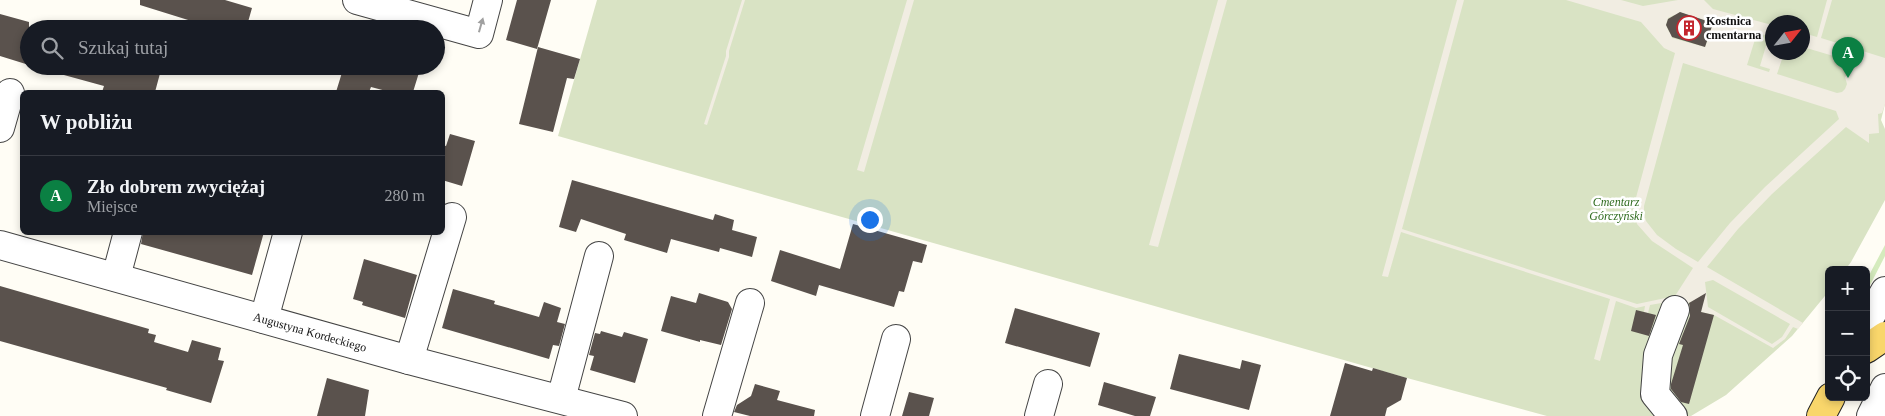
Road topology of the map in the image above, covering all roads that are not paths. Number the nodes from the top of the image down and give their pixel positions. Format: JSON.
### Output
{"nodes":[{"id":1,"x":357,"y":0,"type":"edge"},
{"id":2,"x":488,"y":0,"type":"edge"},
{"id":3,"x":429,"y":20,"type":"edge"},
{"id":4,"x":445,"y":25,"type":"edge"},
{"id":5,"x":10,"y":93,"type":"dead end"},
{"id":6,"x":0,"y":128,"type":"edge"},
{"id":7,"x":452,"y":217,"type":"dead end"},
{"id":8,"x":127,"y":235,"type":"edge"},
{"id":9,"x":287,"y":235,"type":"edge"},
{"id":10,"x":0,"y":245,"type":"edge"},
{"id":11,"x":599,"y":256,"type":"dead end"},
{"id":12,"x":116,"y":277,"type":"junction"},
{"id":13,"x":1885,"y":291,"type":"edge"},
{"id":14,"x":750,"y":303,"type":"dead end"},
{"id":15,"x":1675,"y":310,"type":"dead end"},
{"id":16,"x":1870,"y":317,"type":"edge"},
{"id":17,"x":264,"y":319,"type":"junction"},
{"id":18,"x":1885,"y":336,"type":"edge"},
{"id":19,"x":896,"y":339,"type":"dead end"},
{"id":20,"x":1870,"y":346,"type":"edge"},
{"id":21,"x":409,"y":360,"type":"junction"},
{"id":22,"x":1048,"y":384,"type":"dead end"},
{"id":23,"x":1885,"y":388,"type":"edge"},
{"id":24,"x":561,"y":399,"type":"junction"},
{"id":25,"x":1829,"y":401,"type":"edge"},
{"id":26,"x":623,"y":416,"type":"edge"},
{"id":27,"x":717,"y":416,"type":"edge"},
{"id":28,"x":876,"y":416,"type":"edge"},
{"id":29,"x":1039,"y":416,"type":"edge"},
{"id":30,"x":1674,"y":416,"type":"edge"},
{"id":31,"x":1821,"y":416,"type":"edge"},
{"id":32,"x":1871,"y":416,"type":"edge"}],
"edges":[{"from":1,"to":3,"type":"street","one_way":true},
{"from":4,"to":2,"type":"street","one_way":true},
{"from":5,"to":6,"type":"street"},
{"from":7,"to":21,"type":"street"},
{"from":8,"to":12,"type":"street"},
{"from":9,"to":17,"type":"street"},
{"from":10,"to":12,"type":"street","name":"Augustyna Kordeckiego"},
{"from":11,"to":24,"type":"street"},
{"from":12,"to":17,"type":"street","name":"Augustyna Kordeckiego"},
{"from":13,"to":16,"type":"street"},
{"from":14,"to":27,"type":"street"},
{"from":15,"to":30,"type":"street"},
{"from":17,"to":21,"type":"street","name":"Augustyna Kordeckiego"},
{"from":18,"to":20,"type":"main road"},
{"from":19,"to":28,"type":"street"},
{"from":21,"to":24,"type":"street","name":"Augustyna Kordeckiego"},
{"from":22,"to":29,"type":"street"},
{"from":23,"to":32,"type":"street"},
{"from":24,"to":26,"type":"street","name":"Augustyna Kordeckiego"},
{"from":25,"to":31,"type":"main road"}]}
